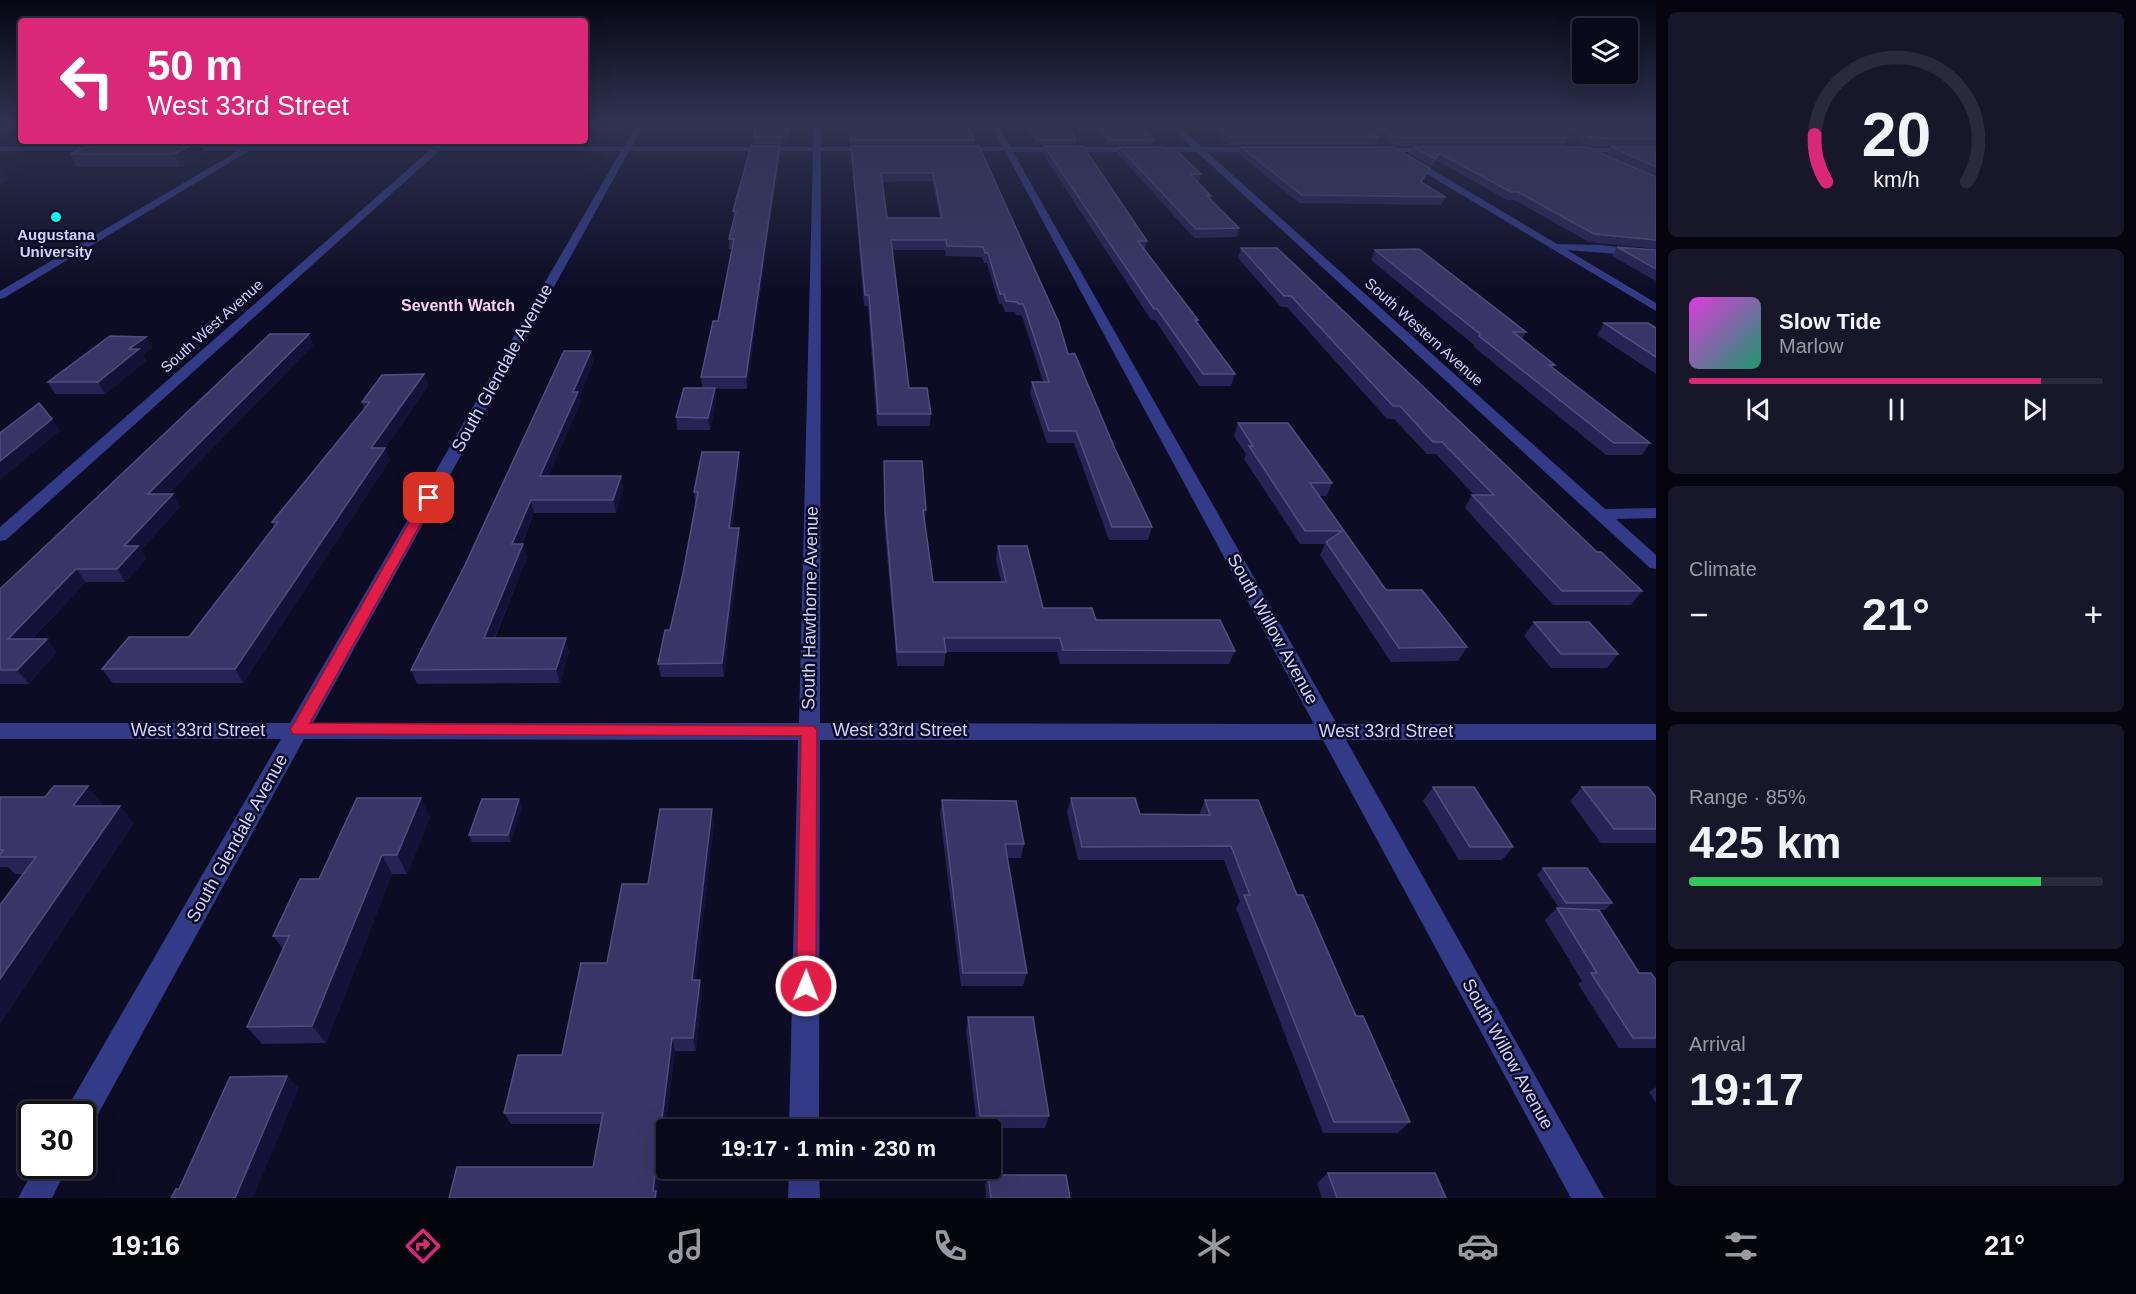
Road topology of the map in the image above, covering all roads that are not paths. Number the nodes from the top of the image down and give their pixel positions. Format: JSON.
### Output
{"nodes":[{"id":1,"x":196,"y":179,"type":"edge"},
{"id":2,"x":403,"y":179,"type":"edge"},
{"id":3,"x":609,"y":179,"type":"edge"},
{"id":4,"x":815,"y":179,"type":"edge"},
{"id":5,"x":1023,"y":179,"type":"edge"},
{"id":6,"x":1232,"y":179,"type":"edge"},
{"id":7,"x":1442,"y":179,"type":"edge"},
{"id":8,"x":1555,"y":247,"type":"junction"},
{"id":9,"x":1656,"y":254,"type":"edge"},
{"id":10,"x":0,"y":296,"type":"edge"},
{"id":11,"x":1656,"y":308,"type":"edge"},
{"id":12,"x":1656,"y":513,"type":"edge"},
{"id":13,"x":1600,"y":514,"type":"junction"},
{"id":14,"x":0,"y":536,"type":"edge"},
{"id":15,"x":1656,"y":564,"type":"edge"},
{"id":16,"x":298,"y":729,"type":"junction"},
{"id":17,"x":809,"y":730,"type":"junction"},
{"id":18,"x":0,"y":731,"type":"edge"},
{"id":19,"x":1329,"y":731,"type":"junction"},
{"id":20,"x":1656,"y":732,"type":"edge"},
{"id":21,"x":88,"y":1101,"type":"edge"},
{"id":22,"x":804,"y":1119,"type":"edge"},
{"id":23,"x":45,"y":1179,"type":"edge"},
{"id":24,"x":804,"y":1179,"type":"edge"},
{"id":25,"x":34,"y":1198,"type":"edge"},
{"id":26,"x":804,"y":1198,"type":"edge"},
{"id":27,"x":1588,"y":1198,"type":"edge"}],
"edges":[{"from":1,"to":10,"type":"street"},
{"from":2,"to":14,"type":"street","name":"South West Avenue"},
{"from":3,"to":16,"type":"street","name":"South Glendale Avenue"},
{"from":4,"to":17,"type":"street","name":"South Hawthorne Avenue"},
{"from":5,"to":19,"type":"street","name":"South Willow Avenue"},
{"from":6,"to":13,"type":"street","name":"South Western Avenue"},
{"from":7,"to":8,"type":"street"},
{"from":8,"to":9,"type":"street"},
{"from":8,"to":11,"type":"street"},
{"from":12,"to":13,"type":"street"},
{"from":13,"to":15,"type":"street","name":"South Western Avenue"},
{"from":16,"to":17,"type":"street","name":"West 33rd Street"},
{"from":16,"to":18,"type":"street","name":"West 33rd Street"},
{"from":16,"to":21,"type":"street","name":"South Glendale Avenue"},
{"from":17,"to":19,"type":"street","name":"West 33rd Street"},
{"from":17,"to":22,"type":"street","name":"South Hawthorne Avenue"},
{"from":19,"to":20,"type":"street","name":"West 33rd Street"},
{"from":19,"to":27,"type":"street","name":"South Willow Avenue"},
{"from":23,"to":25,"type":"street"},
{"from":24,"to":26,"type":"street"}]}
